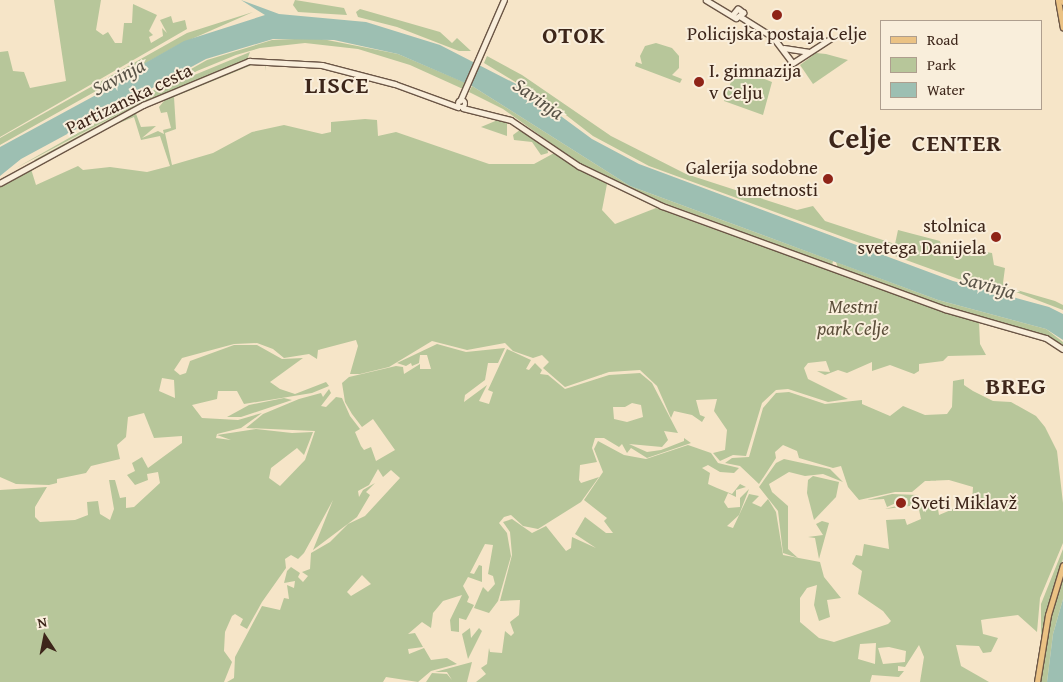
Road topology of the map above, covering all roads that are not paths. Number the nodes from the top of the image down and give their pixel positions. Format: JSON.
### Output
{"nodes":[{"id":1,"x":504,"y":0,"type":"edge"},
{"id":2,"x":706,"y":0,"type":"edge"},
{"id":3,"x":1058,"y":0,"type":"edge"},
{"id":4,"x":1063,"y":28,"type":"edge"},
{"id":5,"x":830,"y":40,"type":"dead end"},
{"id":6,"x":782,"y":47,"type":"junction"},
{"id":7,"x":809,"y":52,"type":"junction"},
{"id":8,"x":462,"y":104,"type":"junction"},
{"id":9,"x":0,"y":183,"type":"edge"},
{"id":10,"x":1063,"y":349,"type":"edge"},
{"id":11,"x":1063,"y":565,"type":"edge"},
{"id":12,"x":1037,"y":682,"type":"edge"}],
"edges":[{"from":1,"to":8,"type":"street"},
{"from":2,"to":6,"type":"street"},
{"from":3,"to":4,"type":"main road"},
{"from":5,"to":7,"type":"street"},
{"from":6,"to":7,"type":"street"},
{"from":6,"to":7,"type":"street"},
{"from":8,"to":9,"type":"street","name":"Partizanska cesta"},
{"from":8,"to":10,"type":"street"},
{"from":11,"to":12,"type":"main road"}]}
